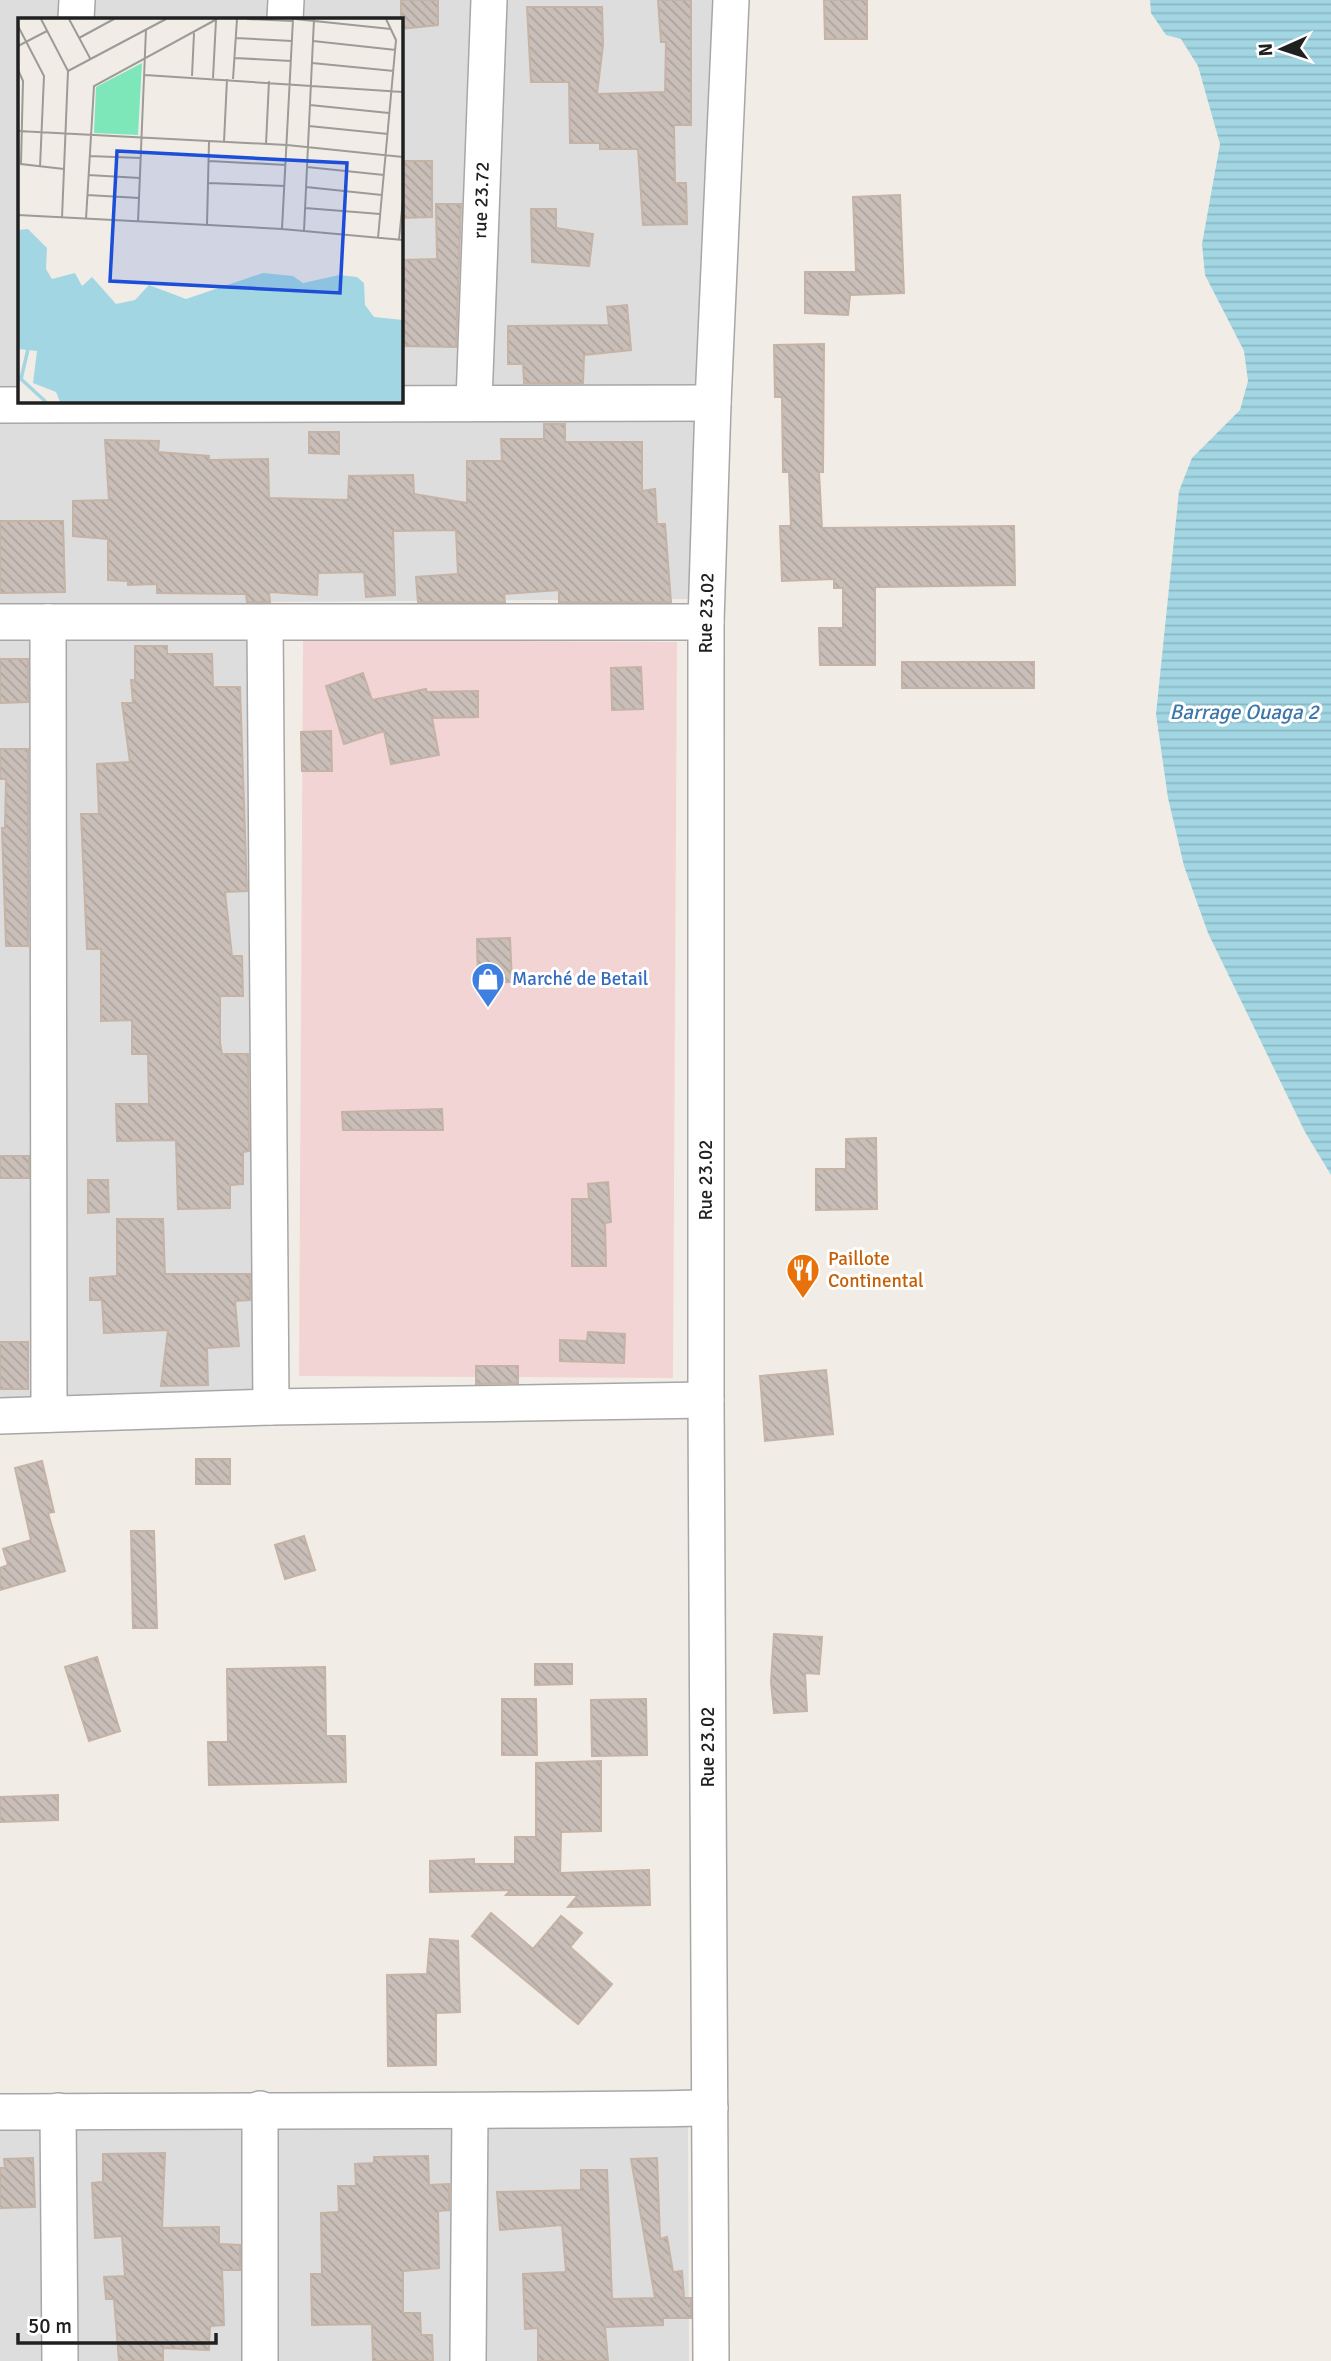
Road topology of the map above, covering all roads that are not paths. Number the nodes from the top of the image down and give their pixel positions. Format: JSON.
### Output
{"nodes":[{"id":1,"x":77,"y":0,"type":"edge"},
{"id":2,"x":286,"y":0,"type":"edge"},
{"id":3,"x":489,"y":0,"type":"edge"},
{"id":4,"x":732,"y":0,"type":"edge"},
{"id":5,"x":76,"y":18,"type":"edge"},
{"id":6,"x":285,"y":18,"type":"edge"},
{"id":7,"x":402,"y":401,"type":"edge"},
{"id":8,"x":474,"y":401,"type":"junction"},
{"id":9,"x":268,"y":402,"type":"edge"},
{"id":10,"x":58,"y":403,"type":"edge"},
{"id":11,"x":713,"y":403,"type":"junction"},
{"id":12,"x":0,"y":405,"type":"edge"},
{"id":13,"x":0,"y":622,"type":"edge"},
{"id":14,"x":48,"y":622,"type":"junction"},
{"id":15,"x":706,"y":622,"type":"junction"},
{"id":16,"x":265,"y":623,"type":"junction"},
{"id":17,"x":706,"y":1400,"type":"junction"},
{"id":18,"x":271,"y":1407,"type":"junction"},
{"id":19,"x":49,"y":1414,"type":"junction"},
{"id":20,"x":0,"y":1416,"type":"edge"},
{"id":21,"x":710,"y":2108,"type":"junction"},
{"id":22,"x":260,"y":2109,"type":"junction"},
{"id":23,"x":58,"y":2111,"type":"junction"},
{"id":24,"x":0,"y":2112,"type":"edge"},
{"id":25,"x":470,"y":2112,"type":"junction"},
{"id":26,"x":60,"y":2361,"type":"edge"},
{"id":27,"x":260,"y":2361,"type":"edge"},
{"id":28,"x":468,"y":2361,"type":"edge"},
{"id":29,"x":711,"y":2361,"type":"edge"}],
"edges":[{"from":1,"to":5,"type":"street"},
{"from":2,"to":6,"type":"street"},
{"from":3,"to":8,"type":"street","name":"rue 23.72"},
{"from":4,"to":11,"type":"street","name":"Rue 23.02"},
{"from":7,"to":8,"type":"street"},
{"from":8,"to":11,"type":"street"},
{"from":9,"to":10,"type":"street"},
{"from":10,"to":12,"type":"street"},
{"from":11,"to":15,"type":"street","name":"Rue 23.02"},
{"from":13,"to":14,"type":"street"},
{"from":14,"to":16,"type":"street"},
{"from":14,"to":19,"type":"street"},
{"from":15,"to":16,"type":"street"},
{"from":15,"to":17,"type":"street","name":"Rue 23.02"},
{"from":16,"to":18,"type":"street"},
{"from":17,"to":18,"type":"street"},
{"from":17,"to":21,"type":"street","name":"Rue 23.02"},
{"from":18,"to":19,"type":"street"},
{"from":19,"to":20,"type":"street"},
{"from":21,"to":25,"type":"street"},
{"from":21,"to":29,"type":"street","name":"Rue 23.02"},
{"from":22,"to":23,"type":"street"},
{"from":22,"to":25,"type":"street"},
{"from":22,"to":27,"type":"street"},
{"from":23,"to":24,"type":"street"},
{"from":23,"to":26,"type":"street"},
{"from":25,"to":28,"type":"street"}]}
